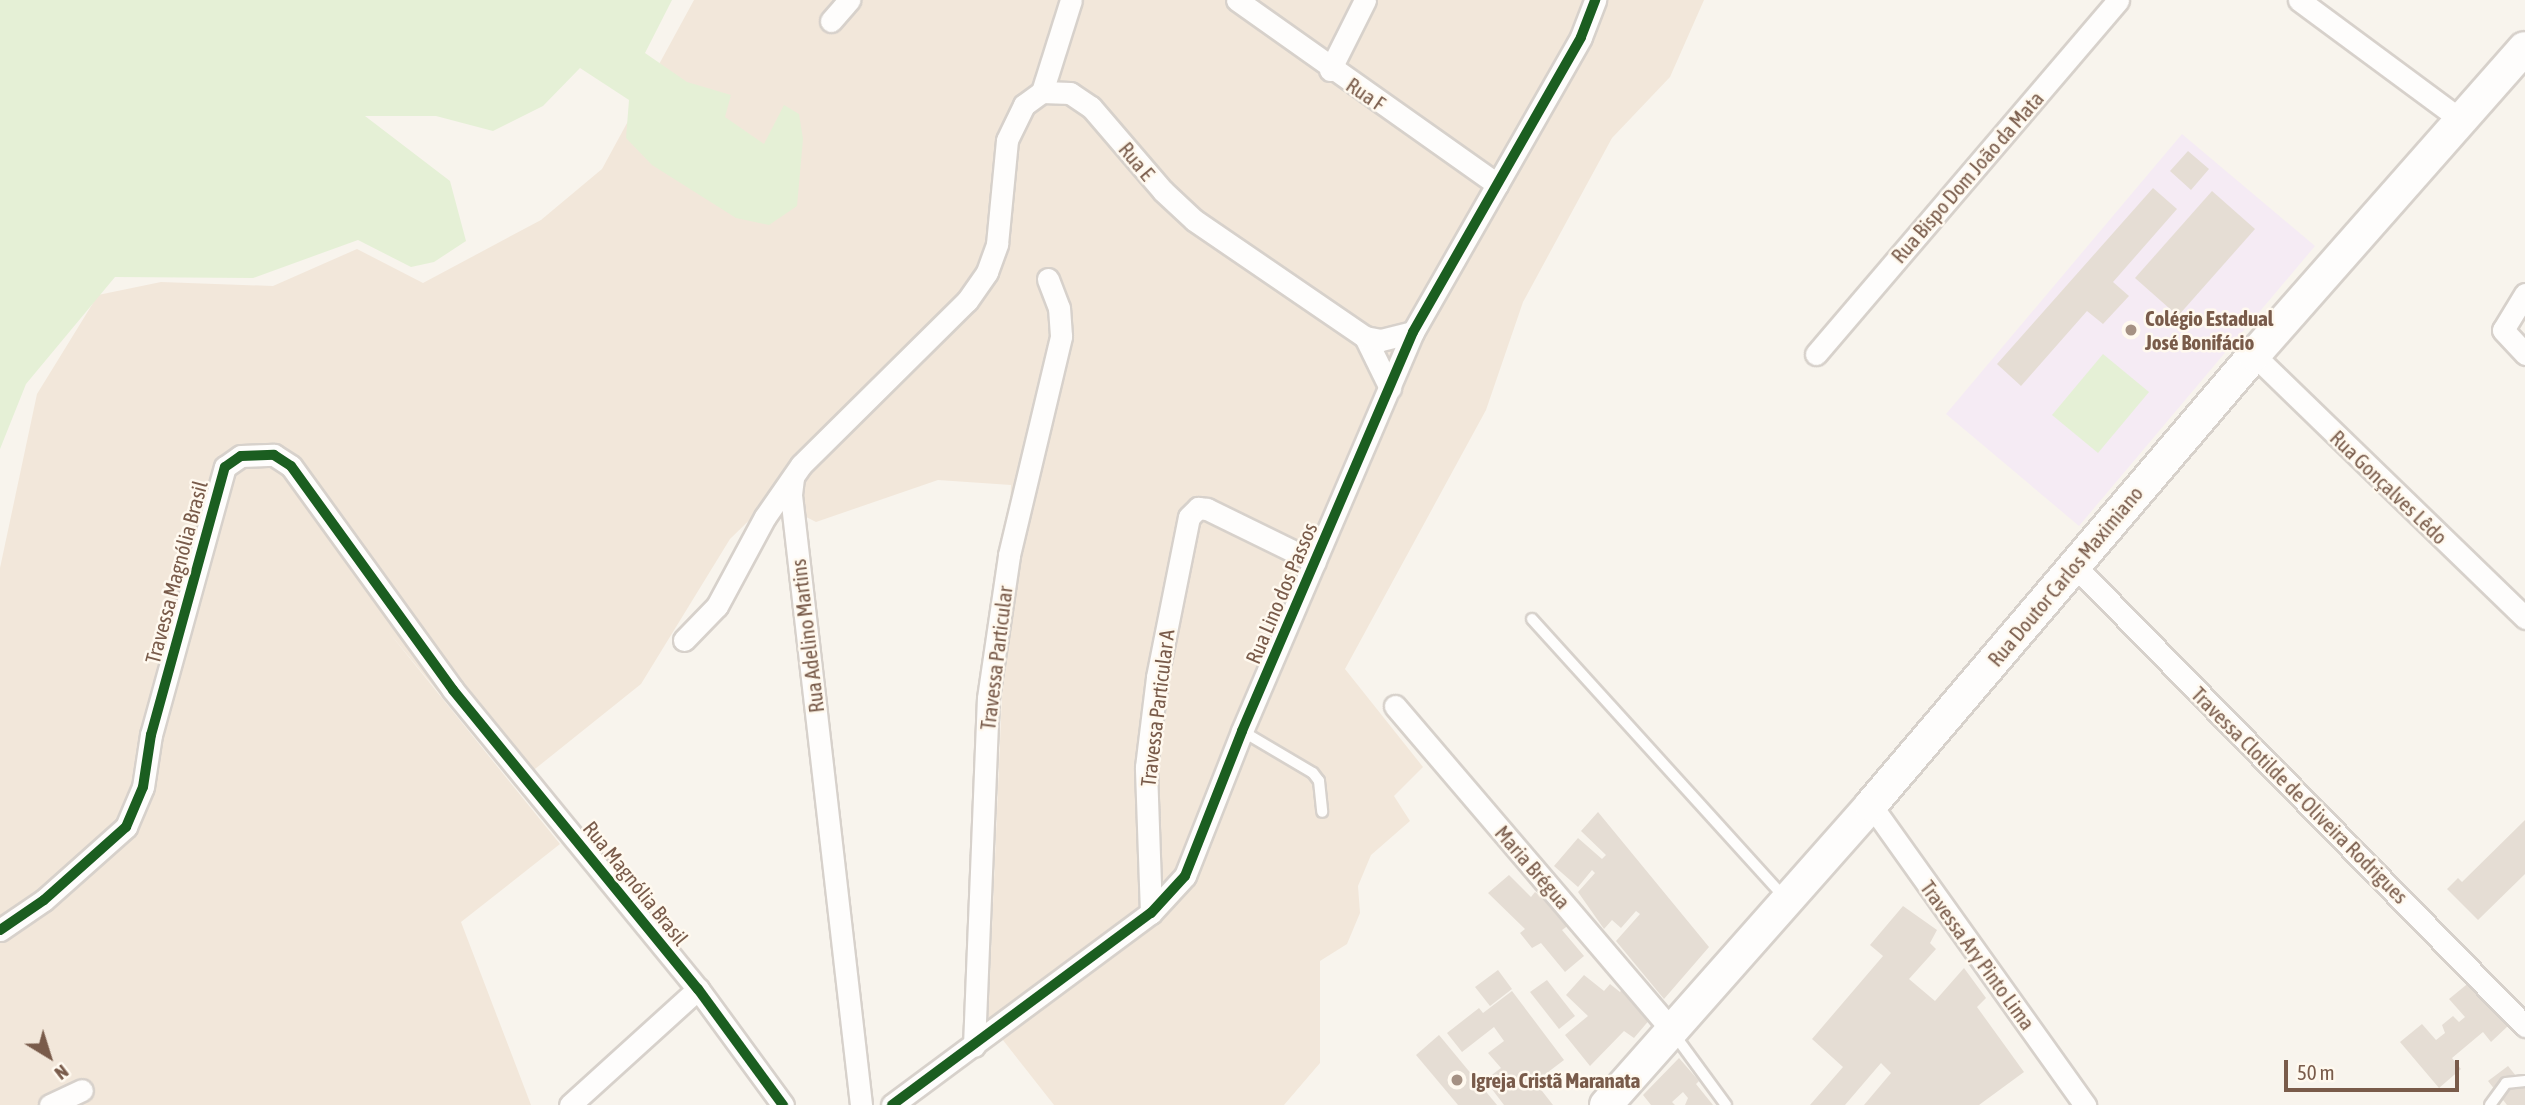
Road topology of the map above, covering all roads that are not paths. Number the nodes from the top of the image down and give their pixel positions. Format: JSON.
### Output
{"nodes":[{"id":1,"x":849,"y":0,"type":"edge"},
{"id":2,"x":1071,"y":0,"type":"edge"},
{"id":3,"x":1237,"y":0,"type":"edge"},
{"id":4,"x":1364,"y":0,"type":"edge"},
{"id":5,"x":1595,"y":0,"type":"edge"},
{"id":6,"x":2118,"y":0,"type":"edge"},
{"id":7,"x":2299,"y":0,"type":"edge"},
{"id":8,"x":831,"y":21,"type":"dead end"},
{"id":9,"x":2525,"y":48,"type":"edge"},
{"id":10,"x":1330,"y":70,"type":"junction"},
{"id":11,"x":1042,"y":93,"type":"junction"},
{"id":12,"x":2461,"y":120,"type":"junction"},
{"id":13,"x":1497,"y":184,"type":"junction"},
{"id":14,"x":1048,"y":279,"type":"dead end"},
{"id":15,"x":2525,"y":294,"type":"edge"},
{"id":16,"x":1413,"y":331,"type":"junction"},
{"id":17,"x":1365,"y":337,"type":"junction"},
{"id":18,"x":2525,"y":354,"type":"edge"},
{"id":19,"x":1816,"y":355,"type":"dead end"},
{"id":20,"x":2254,"y":355,"type":"junction"},
{"id":21,"x":1390,"y":388,"type":"junction"},
{"id":22,"x":793,"y":478,"type":"junction"},
{"id":23,"x":1315,"y":562,"type":"junction"},
{"id":24,"x":2074,"y":565,"type":"junction"},
{"id":25,"x":2525,"y":618,"type":"edge"},
{"id":26,"x":1532,"y":619,"type":"dead end"},
{"id":27,"x":684,"y":640,"type":"dead end"},
{"id":28,"x":453,"y":690,"type":"joint"},
{"id":29,"x":1395,"y":706,"type":"dead end"},
{"id":30,"x":1242,"y":731,"type":"junction"},
{"id":31,"x":1871,"y":805,"type":"junction"},
{"id":32,"x":1322,"y":812,"type":"dead end"},
{"id":33,"x":1787,"y":900,"type":"junction"},
{"id":34,"x":1151,"y":913,"type":"junction"},
{"id":35,"x":0,"y":930,"type":"edge"},
{"id":36,"x":698,"y":989,"type":"junction"},
{"id":37,"x":2525,"y":1027,"type":"edge"},
{"id":38,"x":1670,"y":1028,"type":"junction"},
{"id":39,"x":974,"y":1046,"type":"junction"},
{"id":40,"x":2525,"y":1081,"type":"edge"},
{"id":41,"x":82,"y":1090,"type":"dead end"},
{"id":42,"x":50,"y":1105,"type":"edge"},
{"id":43,"x":570,"y":1105,"type":"edge"},
{"id":44,"x":783,"y":1105,"type":"edge"},
{"id":45,"x":861,"y":1105,"type":"edge"},
{"id":46,"x":892,"y":1105,"type":"edge"},
{"id":47,"x":1606,"y":1105,"type":"edge"},
{"id":48,"x":1727,"y":1105,"type":"edge"},
{"id":49,"x":2085,"y":1105,"type":"edge"},
{"id":50,"x":2490,"y":1105,"type":"edge"}],
"edges":[{"from":1,"to":8,"type":"street"},
{"from":2,"to":11,"type":"street"},
{"from":3,"to":10,"type":"street","name":"Rua F"},
{"from":4,"to":10,"type":"street"},
{"from":5,"to":13,"type":"street","name":"Rua Lino dos Passos"},
{"from":6,"to":19,"type":"street","name":"Rua Bispo Dom João da Mata"},
{"from":7,"to":12,"type":"street"},
{"from":9,"to":12,"type":"main road","name":"Rua Doutor Carlos Maximiano"},
{"from":10,"to":13,"type":"street","name":"Rua F"},
{"from":11,"to":17,"type":"street","name":"Rua E"},
{"from":11,"to":22,"type":"street"},
{"from":12,"to":20,"type":"main road","name":"Rua Doutor Carlos Maximiano"},
{"from":13,"to":16,"type":"street","name":"Rua Lino dos Passos"},
{"from":14,"to":39,"type":"street","name":"Travessa Particular"},
{"from":15,"to":18,"type":"street"},
{"from":16,"to":17,"type":"street"},
{"from":16,"to":21,"type":"street","name":"Rua Lino dos Passos"},
{"from":17,"to":21,"type":"street","name":"Rua E"},
{"from":20,"to":24,"type":"main road","name":"Rua Doutor Carlos Maximiano"},
{"from":20,"to":25,"type":"street","name":"Rua Gonçalves Lêdo"},
{"from":21,"to":23,"type":"street","name":"Rua Lino dos Passos"},
{"from":22,"to":27,"type":"street"},
{"from":22,"to":45,"type":"street","name":"Rua Adelino Martins"},
{"from":23,"to":30,"type":"street","name":"Rua Lino dos Passos"},
{"from":23,"to":34,"type":"street","name":"Travessa Particular A"},
{"from":24,"to":31,"type":"main road","name":"Rua Doutor Carlos Maximiano"},
{"from":24,"to":37,"type":"street","name":"Travessa Clotilde de Oliveira Rodrigues"},
{"from":26,"to":33,"type":"lane"},
{"from":28,"to":35,"type":"street","name":"Travessa Magnólia Brasil"},
{"from":28,"to":36,"type":"street","name":"Rua Magnólia Brasil"},
{"from":29,"to":38,"type":"street","name":"Maria Brégua"},
{"from":30,"to":32,"type":"lane"},
{"from":30,"to":34,"type":"street","name":"Rua Lino dos Passos"},
{"from":31,"to":33,"type":"main road","name":"Rua Doutor Carlos Maximiano"},
{"from":31,"to":49,"type":"street","name":"Travessa Ary Pinto Lima"},
{"from":33,"to":38,"type":"main road","name":"Rua Doutor Carlos Maximiano"},
{"from":34,"to":39,"type":"street","name":"Rua Lino dos Passos"},
{"from":36,"to":43,"type":"street"},
{"from":36,"to":44,"type":"street","name":"Rua Magnólia Brasil"},
{"from":38,"to":47,"type":"main road","name":"Rua Doutor Carlos Maximiano"},
{"from":38,"to":48,"type":"lane"},
{"from":39,"to":46,"type":"street","name":"Rua Lino dos Passos"},
{"from":40,"to":50,"type":"lane"},
{"from":41,"to":42,"type":"street"}]}
